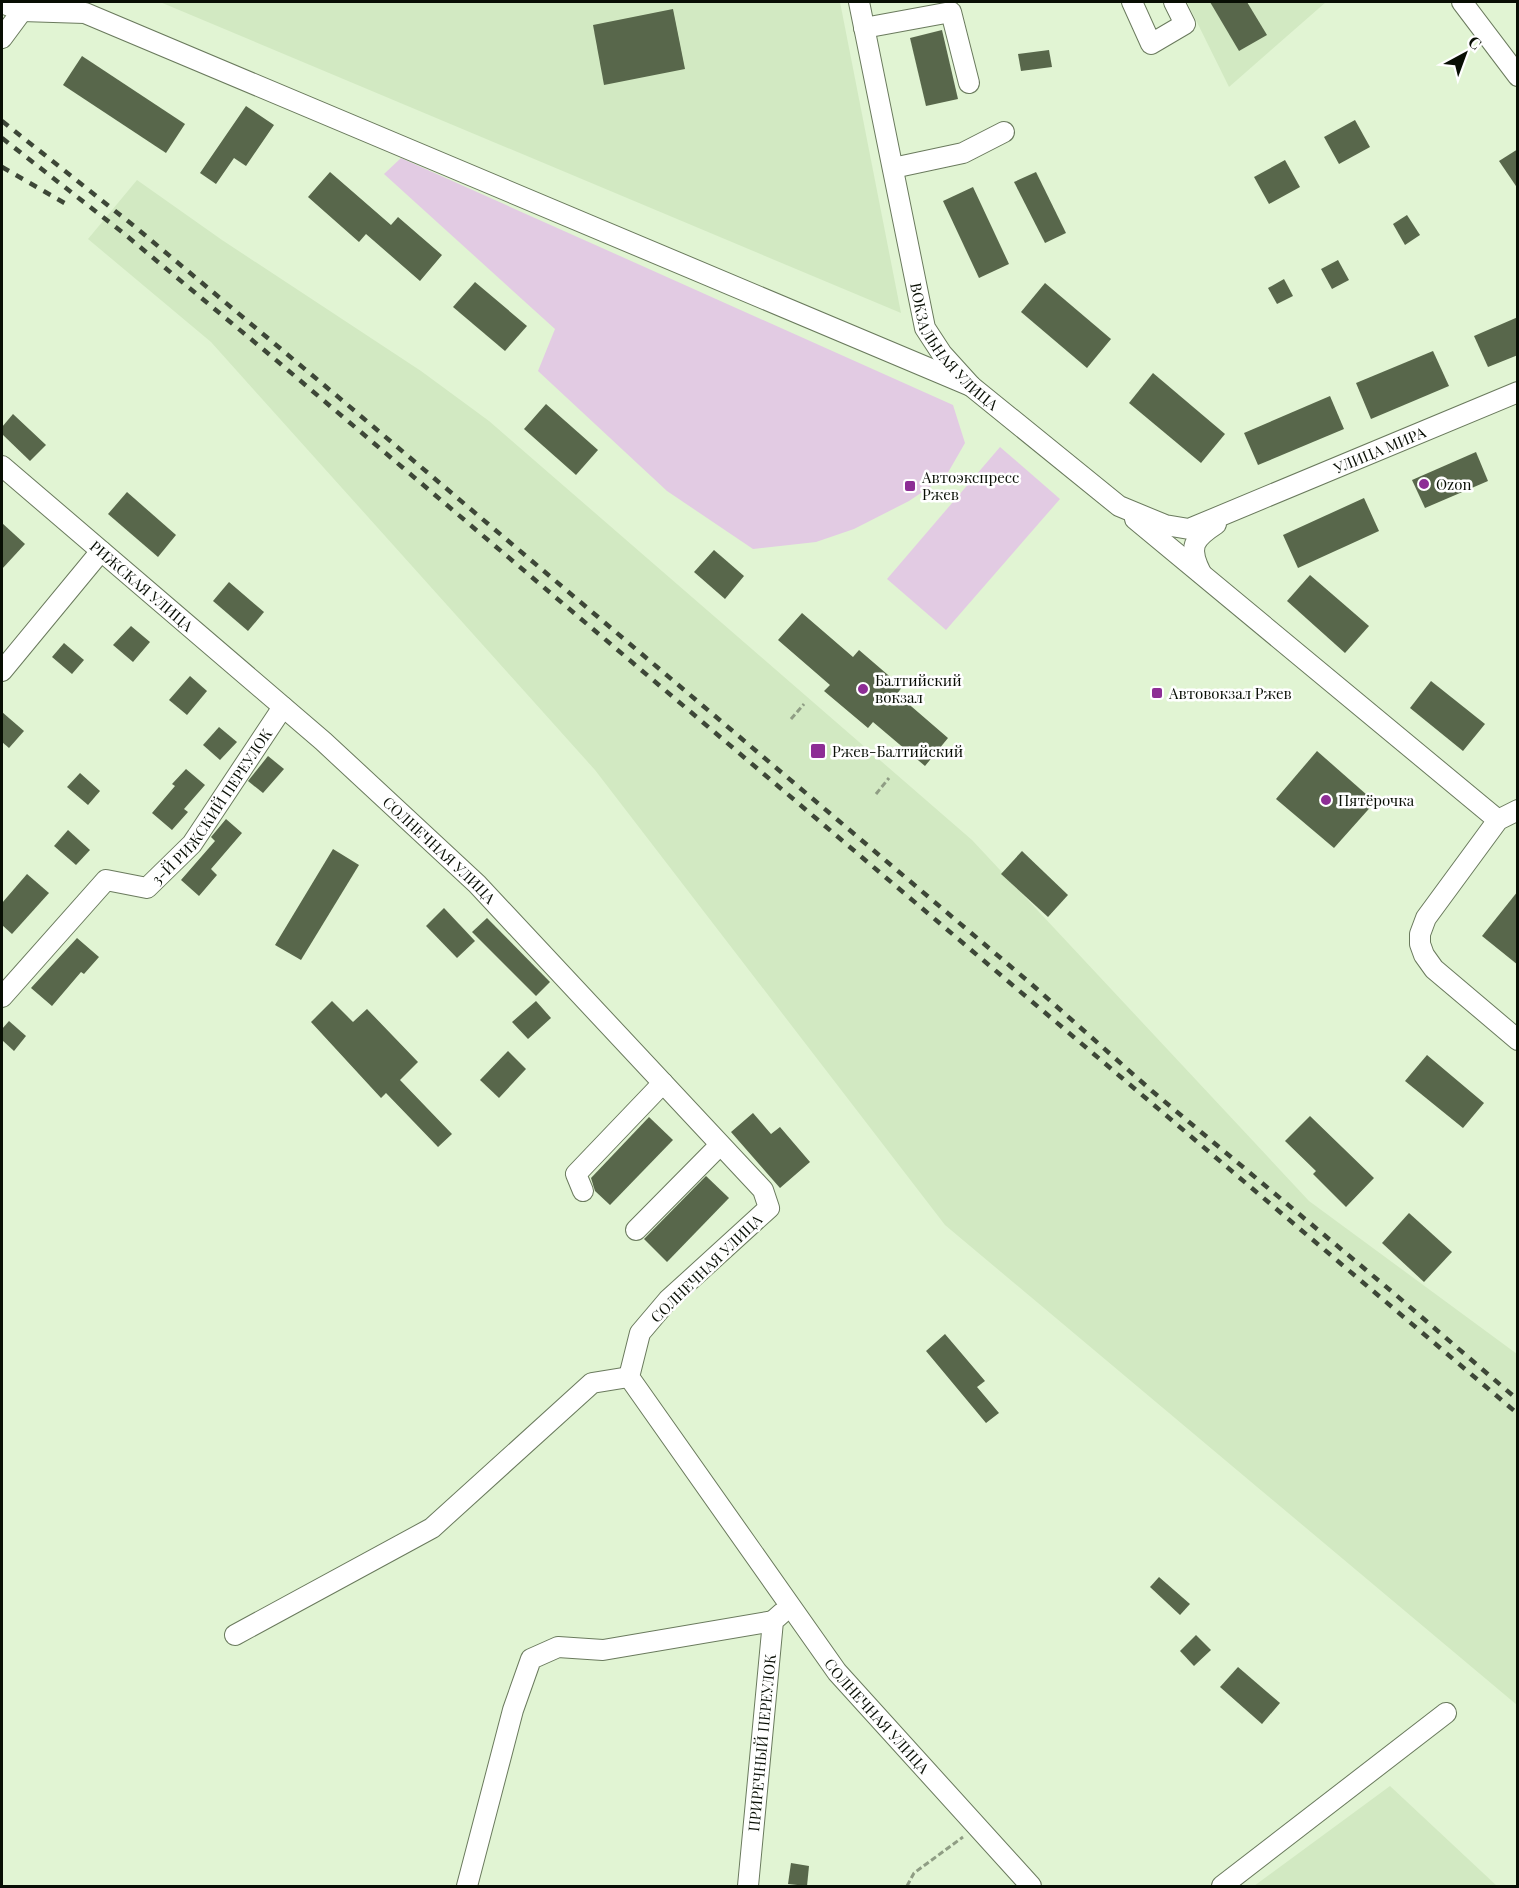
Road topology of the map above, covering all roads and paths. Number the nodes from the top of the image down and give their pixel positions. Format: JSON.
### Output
{"nodes":[{"id":1,"x":859,"y":2,"type":"edge"},
{"id":2,"x":1132,"y":2,"type":"edge"},
{"id":3,"x":1174,"y":2,"type":"edge"},
{"id":4,"x":1462,"y":2,"type":"edge"},
{"id":5,"x":2,"y":3,"type":"edge"},
{"id":6,"x":950,"y":7,"type":"edge"},
{"id":7,"x":22,"y":11,"type":"junction"},
{"id":8,"x":864,"y":28,"type":"junction"},
{"id":9,"x":2,"y":38,"type":"edge"},
{"id":10,"x":1518,"y":76,"type":"edge"},
{"id":11,"x":969,"y":83,"type":"dead end"},
{"id":12,"x":1004,"y":132,"type":"dead end"},
{"id":13,"x":893,"y":168,"type":"junction"},
{"id":14,"x":971,"y":386,"type":"junction"},
{"id":15,"x":1518,"y":392,"type":"edge"},
{"id":16,"x":2,"y":466,"type":"edge"},
{"id":17,"x":1119,"y":506,"type":"junction"},
{"id":18,"x":1240,"y":507,"type":"junction"},
{"id":19,"x":101,"y":551,"type":"junction"},
{"id":20,"x":1201,"y":573,"type":"junction"},
{"id":21,"x":2,"y":671,"type":"edge"},
{"id":22,"x":804,"y":705,"type":"dead end"},
{"id":23,"x":283,"y":707,"type":"junction"},
{"id":24,"x":791,"y":719,"type":"dead end"},
{"id":25,"x":889,"y":778,"type":"dead end"},
{"id":26,"x":876,"y":794,"type":"dead end"},
{"id":27,"x":1518,"y":810,"type":"edge"},
{"id":28,"x":1498,"y":820,"type":"junction"},
{"id":29,"x":2,"y":997,"type":"edge"},
{"id":30,"x":1518,"y":1040,"type":"edge"},
{"id":31,"x":663,"y":1083,"type":"junction"},
{"id":32,"x":720,"y":1145,"type":"junction"},
{"id":33,"x":584,"y":1191,"type":"dead end"},
{"id":34,"x":636,"y":1230,"type":"dead end"},
{"id":35,"x":629,"y":1377,"type":"junction"},
{"id":36,"x":791,"y":1606,"type":"junction"},
{"id":37,"x":773,"y":1621,"type":"junction"},
{"id":38,"x":235,"y":1635,"type":"dead end"},
{"id":39,"x":1446,"y":1713,"type":"dead end"},
{"id":40,"x":977,"y":1826,"type":"junction"},
{"id":41,"x":466,"y":1887,"type":"edge"},
{"id":42,"x":748,"y":1887,"type":"edge"},
{"id":43,"x":907,"y":1887,"type":"edge"},
{"id":44,"x":1031,"y":1887,"type":"edge"},
{"id":45,"x":1222,"y":1887,"type":"edge"}],
"edges":[{"from":1,"to":8,"type":"street","name":"ВОКЗАЛЬНАЯ УЛИЦА"},
{"from":2,"to":3,"type":"street"},
{"from":4,"to":10,"type":"street"},
{"from":5,"to":7,"type":"street"},
{"from":6,"to":8,"type":"street"},
{"from":6,"to":11,"type":"street"},
{"from":7,"to":9,"type":"street"},
{"from":7,"to":14,"type":"street"},
{"from":8,"to":13,"type":"street","name":"ВОКЗАЛЬНАЯ УЛИЦА"},
{"from":12,"to":13,"type":"street"},
{"from":13,"to":14,"type":"street","name":"ВОКЗАЛЬНАЯ УЛИЦА"},
{"from":14,"to":17,"type":"street","name":"ВОКЗАЛЬНАЯ УЛИЦА"},
{"from":15,"to":18,"type":"street","name":"УЛИЦА МИРА"},
{"from":16,"to":19,"type":"street","name":"РИЖСКАЯ УЛИЦА"},
{"from":17,"to":18,"type":"street","name":"ВОКЗАЛЬНАЯ УЛИЦА"},
{"from":17,"to":20,"type":"street"},
{"from":18,"to":20,"type":"street"},
{"from":19,"to":21,"type":"street"},
{"from":19,"to":23,"type":"street","name":"РИЖСКАЯ УЛИЦА"},
{"from":20,"to":28,"type":"street"},
{"from":22,"to":24,"type":"path"},
{"from":23,"to":29,"type":"street","name":"3-Й РИЖСКИЙ ПЕРЕУЛОК"},
{"from":23,"to":31,"type":"street","name":"СОЛНЕЧНАЯ УЛИЦА"},
{"from":25,"to":26,"type":"path"},
{"from":27,"to":28,"type":"street"},
{"from":28,"to":30,"type":"street"},
{"from":31,"to":32,"type":"street","name":"СОЛНЕЧНАЯ УЛИЦА"},
{"from":31,"to":33,"type":"street"},
{"from":32,"to":34,"type":"street"},
{"from":32,"to":35,"type":"street","name":"СОЛНЕЧНАЯ УЛИЦА"},
{"from":35,"to":36,"type":"street","name":"СОЛНЕЧНАЯ УЛИЦА"},
{"from":35,"to":38,"type":"street"},
{"from":36,"to":37,"type":"street"},
{"from":36,"to":40,"type":"street","name":"СОЛНЕЧНАЯ УЛИЦА"},
{"from":37,"to":41,"type":"street"},
{"from":37,"to":42,"type":"street","name":"ПРИРЕЧНЫЙ ПЕРЕУЛОК"},
{"from":39,"to":45,"type":"street"},
{"from":40,"to":43,"type":"path"},
{"from":40,"to":44,"type":"street","name":"СОЛНЕЧНАЯ УЛИЦА"}]}
